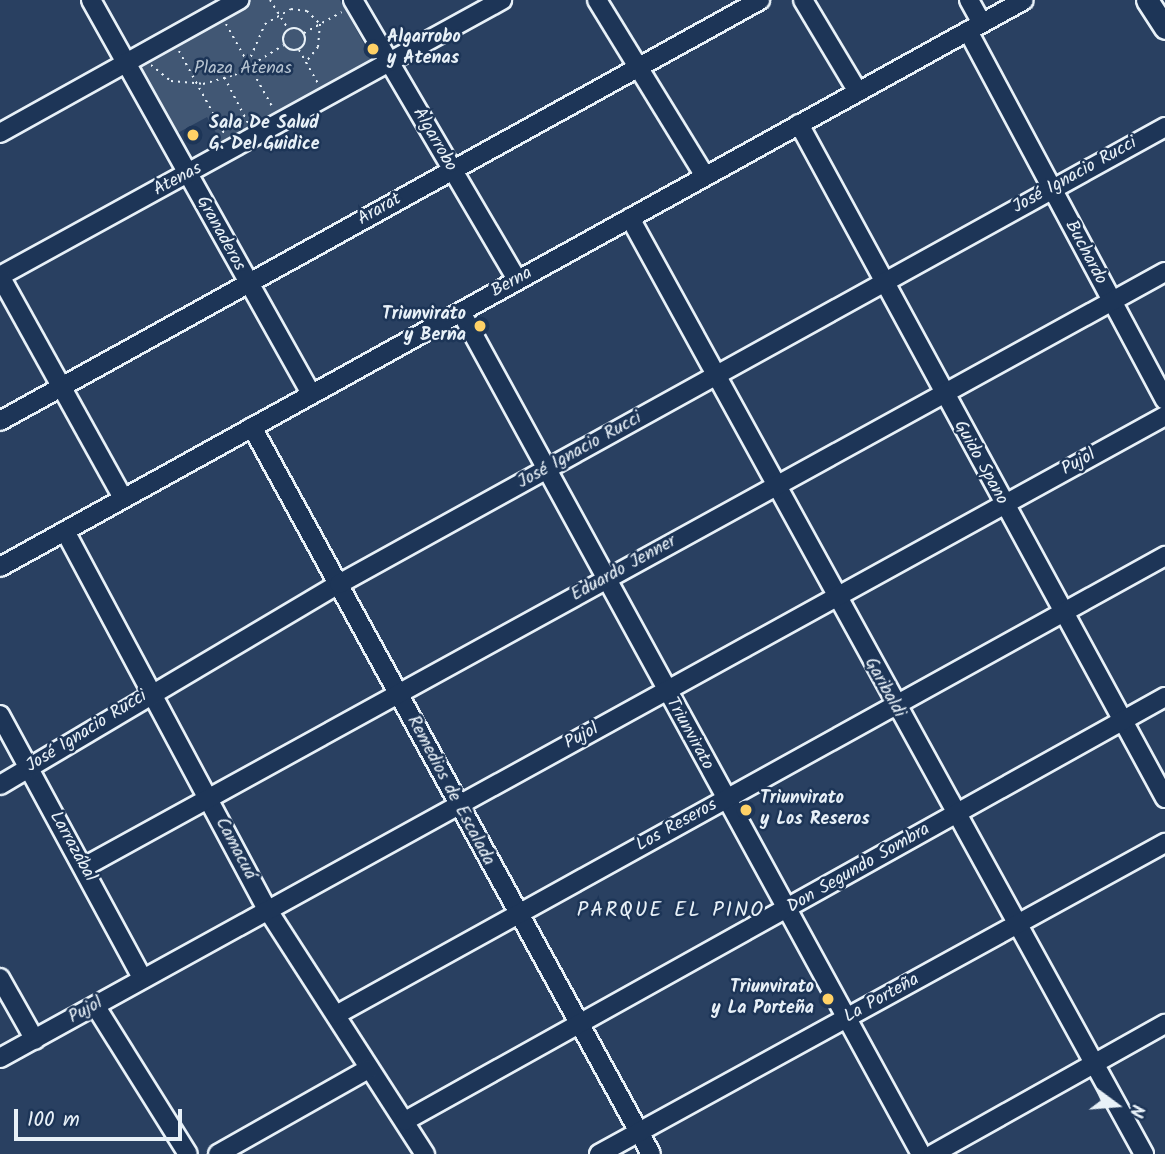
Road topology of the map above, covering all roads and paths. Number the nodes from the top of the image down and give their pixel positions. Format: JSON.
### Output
{"nodes":[{"id":1,"x":91,"y":0,"type":"edge"},
{"id":2,"x":239,"y":0,"type":"edge"},
{"id":3,"x":270,"y":0,"type":"edge"},
{"id":4,"x":502,"y":0,"type":"edge"},
{"id":5,"x":597,"y":0,"type":"edge"},
{"id":6,"x":760,"y":0,"type":"edge"},
{"id":7,"x":803,"y":0,"type":"edge"},
{"id":8,"x":969,"y":0,"type":"edge"},
{"id":9,"x":1024,"y":0,"type":"edge"},
{"id":10,"x":1147,"y":0,"type":"edge"},
{"id":11,"x":354,"y":2,"type":"edge"},
{"id":12,"x":219,"y":11,"type":"junction"},
{"id":13,"x":278,"y":13,"type":"junction"},
{"id":14,"x":320,"y":24,"type":"junction"},
{"id":15,"x":975,"y":27,"type":"junction"},
{"id":16,"x":1165,"y":29,"type":"edge"},
{"id":17,"x":288,"y":30,"type":"junction"},
{"id":18,"x":303,"y":34,"type":"junction"},
{"id":19,"x":172,"y":37,"type":"junction"},
{"id":20,"x":284,"y":44,"type":"junction"},
{"id":21,"x":299,"y":49,"type":"junction"},
{"id":22,"x":144,"y":55,"type":"junction"},
{"id":23,"x":306,"y":62,"type":"junction"},
{"id":24,"x":390,"y":63,"type":"junction"},
{"id":25,"x":127,"y":64,"type":"junction"},
{"id":26,"x":248,"y":64,"type":"junction"},
{"id":27,"x":218,"y":65,"type":"dead end"},
{"id":28,"x":638,"y":67,"type":"junction"},
{"id":29,"x":223,"y":79,"type":"junction"},
{"id":30,"x":197,"y":84,"type":"junction"},
{"id":31,"x":858,"y":92,"type":"junction"},
{"id":32,"x":327,"y":99,"type":"junction"},
{"id":33,"x":282,"y":124,"type":"junction"},
{"id":34,"x":799,"y":124,"type":"junction"},
{"id":35,"x":1165,"y":127,"type":"edge"},
{"id":36,"x":0,"y":134,"type":"edge"},
{"id":37,"x":257,"y":138,"type":"junction"},
{"id":38,"x":234,"y":151,"type":"junction"},
{"id":39,"x":451,"y":169,"type":"junction"},
{"id":40,"x":187,"y":175,"type":"junction"},
{"id":41,"x":705,"y":176,"type":"junction"},
{"id":42,"x":1050,"y":189,"type":"junction"},
{"id":43,"x":631,"y":218,"type":"junction"},
{"id":44,"x":1165,"y":272,"type":"edge"},
{"id":45,"x":0,"y":276,"type":"edge"},
{"id":46,"x":517,"y":280,"type":"junction"},
{"id":47,"x":885,"y":284,"type":"junction"},
{"id":48,"x":248,"y":285,"type":"junction"},
{"id":49,"x":1111,"y":302,"type":"junction"},
{"id":50,"x":461,"y":312,"type":"junction"},
{"id":51,"x":715,"y":375,"type":"junction"},
{"id":52,"x":62,"y":387,"type":"junction"},
{"id":53,"x":311,"y":394,"type":"junction"},
{"id":54,"x":943,"y":396,"type":"junction"},
{"id":55,"x":1165,"y":400,"type":"edge"},
{"id":56,"x":1165,"y":416,"type":"edge"},
{"id":57,"x":0,"y":421,"type":"edge"},
{"id":58,"x":252,"y":427,"type":"junction"},
{"id":59,"x":546,"y":470,"type":"junction"},
{"id":60,"x":775,"y":485,"type":"junction"},
{"id":61,"x":123,"y":498,"type":"junction"},
{"id":62,"x":1003,"y":506,"type":"junction"},
{"id":63,"x":65,"y":531,"type":"junction"},
{"id":64,"x":1165,"y":556,"type":"edge"},
{"id":65,"x":0,"y":567,"type":"edge"},
{"id":66,"x":605,"y":579,"type":"junction"},
{"id":67,"x":339,"y":584,"type":"junction"},
{"id":68,"x":835,"y":597,"type":"junction"},
{"id":69,"x":1062,"y":611,"type":"junction"},
{"id":70,"x":152,"y":691,"type":"junction"},
{"id":71,"x":665,"y":692,"type":"junction"},
{"id":72,"x":399,"y":694,"type":"junction"},
{"id":73,"x":1165,"y":697,"type":"edge"},
{"id":74,"x":894,"y":707,"type":"junction"},
{"id":75,"x":0,"y":715,"type":"edge"},
{"id":76,"x":1124,"y":720,"type":"junction"},
{"id":77,"x":29,"y":768,"type":"junction"},
{"id":78,"x":0,"y":785,"type":"edge"},
{"id":79,"x":1165,"y":799,"type":"edge"},
{"id":80,"x":209,"y":800,"type":"junction"},
{"id":81,"x":725,"y":800,"type":"junction"},
{"id":82,"x":457,"y":804,"type":"junction"},
{"id":83,"x":955,"y":813,"type":"junction"},
{"id":84,"x":1165,"y":843,"type":"edge"},
{"id":85,"x":84,"y":867,"type":"junction"},
{"id":86,"x":267,"y":909,"type":"junction"},
{"id":87,"x":787,"y":912,"type":"junction"},
{"id":88,"x":515,"y":914,"type":"junction"},
{"id":89,"x":1016,"y":924,"type":"junction"},
{"id":90,"x":0,"y":978,"type":"edge"},
{"id":91,"x":143,"y":979,"type":"junction"},
{"id":92,"x":96,"y":1007,"type":"junction"},
{"id":93,"x":336,"y":1015,"type":"junction"},
{"id":94,"x":847,"y":1019,"type":"junction"},
{"id":95,"x":1165,"y":1024,"type":"edge"},
{"id":96,"x":578,"y":1025,"type":"junction"},
{"id":97,"x":35,"y":1040,"type":"junction"},
{"id":98,"x":0,"y":1058,"type":"edge"},
{"id":99,"x":1093,"y":1064,"type":"junction"},
{"id":100,"x":368,"y":1069,"type":"junction"},
{"id":101,"x":405,"y":1121,"type":"junction"},
{"id":102,"x":638,"y":1133,"type":"junction"},
{"id":103,"x":188,"y":1154,"type":"edge"},
{"id":104,"x":218,"y":1154,"type":"edge"},
{"id":105,"x":425,"y":1154,"type":"edge"},
{"id":106,"x":599,"y":1154,"type":"edge"},
{"id":107,"x":651,"y":1154,"type":"edge"},
{"id":108,"x":922,"y":1154,"type":"edge"},
{"id":109,"x":933,"y":1154,"type":"edge"},
{"id":110,"x":1144,"y":1154,"type":"edge"}],
"edges":[{"from":1,"to":25,"type":"street","name":"Granaderos"},
{"from":2,"to":12,"type":"street"},
{"from":3,"to":13,"type":"path"},
{"from":4,"to":24,"type":"street","name":"Atenas"},
{"from":5,"to":28,"type":"street"},
{"from":6,"to":28,"type":"street","name":"Ararat"},
{"from":7,"to":31,"type":"street"},
{"from":8,"to":15,"type":"street","name":"Buchardo"},
{"from":9,"to":15,"type":"street","name":"Berna"},
{"from":10,"to":16,"type":"main road"},
{"from":11,"to":14,"type":"path"},
{"from":11,"to":24,"type":"street","name":"Algarrobo"},
{"from":12,"to":19,"type":"street"},
{"from":12,"to":26,"type":"path"},
{"from":13,"to":14,"type":"path"},
{"from":13,"to":17,"type":"path"},
{"from":13,"to":26,"type":"path"},
{"from":14,"to":18,"type":"path"},
{"from":14,"to":23,"type":"path"},
{"from":15,"to":31,"type":"street","name":"Berna"},
{"from":15,"to":42,"type":"street","name":"Buchardo"},
{"from":17,"to":18,"type":"path"},
{"from":17,"to":20,"type":"path"},
{"from":18,"to":21,"type":"path"},
{"from":19,"to":22,"type":"street"},
{"from":19,"to":30,"type":"path"},
{"from":20,"to":21,"type":"path"},
{"from":20,"to":26,"type":"path"},
{"from":21,"to":23,"type":"path"},
{"from":22,"to":25,"type":"street"},
{"from":22,"to":30,"type":"path"},
{"from":23,"to":32,"type":"path"},
{"from":24,"to":32,"type":"street","name":"Atenas"},
{"from":24,"to":39,"type":"street","name":"Algarrobo"},
{"from":25,"to":36,"type":"street"},
{"from":25,"to":40,"type":"street","name":"Granaderos"},
{"from":26,"to":29,"type":"path"},
{"from":26,"to":33,"type":"path"},
{"from":27,"to":29,"type":"path"},
{"from":28,"to":39,"type":"street","name":"Ararat"},
{"from":28,"to":41,"type":"street"},
{"from":29,"to":30,"type":"path"},
{"from":29,"to":37,"type":"path"},
{"from":30,"to":38,"type":"path"},
{"from":31,"to":34,"type":"street","name":"Berna"},
{"from":32,"to":33,"type":"street","name":"Atenas"},
{"from":33,"to":37,"type":"street","name":"Atenas"},
{"from":34,"to":41,"type":"street","name":"Berna"},
{"from":34,"to":47,"type":"street","name":"Guido Spano"},
{"from":35,"to":42,"type":"street","name":"José Ignacio Rucci"},
{"from":37,"to":38,"type":"street","name":"Atenas"},
{"from":38,"to":40,"type":"street","name":"Atenas"},
{"from":39,"to":46,"type":"street","name":"Algarrobo"},
{"from":39,"to":48,"type":"street","name":"Ararat"},
{"from":40,"to":45,"type":"street","name":"Atenas"},
{"from":40,"to":48,"type":"street","name":"Granaderos"},
{"from":41,"to":43,"type":"street","name":"Berna"},
{"from":42,"to":47,"type":"street","name":"José Ignacio Rucci"},
{"from":42,"to":49,"type":"street","name":"Buchardo"},
{"from":43,"to":46,"type":"street","name":"Berna"},
{"from":43,"to":51,"type":"street","name":"Garibaldi"},
{"from":44,"to":49,"type":"street","name":"Eduardo Jenner"},
{"from":45,"to":52,"type":"street"},
{"from":46,"to":50,"type":"street","name":"Berna"},
{"from":47,"to":51,"type":"street","name":"José Ignacio Rucci"},
{"from":47,"to":54,"type":"street","name":"Guido Spano"},
{"from":48,"to":52,"type":"street","name":"Ararat"},
{"from":48,"to":53,"type":"street","name":"Granaderos"},
{"from":49,"to":54,"type":"street","name":"Eduardo Jenner"},
{"from":49,"to":55,"type":"street","name":"Buchardo"},
{"from":50,"to":53,"type":"street","name":"Berna"},
{"from":50,"to":59,"type":"street","name":"Triunvirato"},
{"from":51,"to":59,"type":"street","name":"José Ignacio Rucci"},
{"from":51,"to":60,"type":"street","name":"Garibaldi"},
{"from":52,"to":57,"type":"street","name":"Ararat"},
{"from":52,"to":61,"type":"street"},
{"from":53,"to":58,"type":"street","name":"Berna"},
{"from":54,"to":60,"type":"street","name":"Eduardo Jenner"},
{"from":54,"to":62,"type":"street","name":"Guido Spano"},
{"from":56,"to":62,"type":"street","name":"Pujol"},
{"from":58,"to":61,"type":"street","name":"Berna"},
{"from":58,"to":67,"type":"street","name":"Remedios de Escalada"},
{"from":59,"to":66,"type":"street","name":"Triunvirato"},
{"from":59,"to":67,"type":"street","name":"José Ignacio Rucci"},
{"from":60,"to":66,"type":"street","name":"Eduardo Jenner"},
{"from":60,"to":68,"type":"street","name":"Garibaldi"},
{"from":61,"to":63,"type":"street","name":"Berna"},
{"from":62,"to":68,"type":"street","name":"Pujol"},
{"from":62,"to":69,"type":"street","name":"Guido Spano"},
{"from":63,"to":65,"type":"street","name":"Berna"},
{"from":63,"to":70,"type":"street","name":"Camacuá"},
{"from":64,"to":69,"type":"street","name":"Los Reseros"},
{"from":66,"to":71,"type":"street","name":"Triunvirato"},
{"from":66,"to":72,"type":"street","name":"Eduardo Jenner"},
{"from":67,"to":70,"type":"street","name":"José Ignacio Rucci"},
{"from":67,"to":72,"type":"street","name":"Remedios de Escalada"},
{"from":68,"to":71,"type":"street","name":"Pujol"},
{"from":68,"to":74,"type":"street","name":"Garibaldi"},
{"from":69,"to":74,"type":"street","name":"Los Reseros"},
{"from":69,"to":76,"type":"street","name":"Guido Spano"},
{"from":70,"to":77,"type":"street","name":"José Ignacio Rucci"},
{"from":70,"to":80,"type":"street","name":"Camacuá"},
{"from":71,"to":81,"type":"street","name":"Triunvirato"},
{"from":71,"to":82,"type":"street","name":"Pujol"},
{"from":72,"to":80,"type":"street","name":"Eduardo Jenner"},
{"from":72,"to":82,"type":"street","name":"Remedios de Escalada"},
{"from":73,"to":76,"type":"street","name":"Don Segundo Sombra"},
{"from":74,"to":81,"type":"street","name":"Los Reseros"},
{"from":74,"to":83,"type":"street","name":"Garibaldi"},
{"from":75,"to":77,"type":"street","name":"Larrazábal"},
{"from":76,"to":79,"type":"street","name":"Guido Spano"},
{"from":76,"to":83,"type":"street","name":"Don Segundo Sombra"},
{"from":77,"to":78,"type":"street","name":"José Ignacio Rucci"},
{"from":77,"to":85,"type":"street","name":"Larrazábal"},
{"from":80,"to":85,"type":"street","name":"Eduardo Jenner"},
{"from":80,"to":86,"type":"street","name":"Camacuá"},
{"from":81,"to":87,"type":"street","name":"Triunvirato"},
{"from":81,"to":88,"type":"street","name":"Los Reseros"},
{"from":82,"to":86,"type":"street","name":"Pujol"},
{"from":82,"to":88,"type":"street","name":"Remedios de Escalada"},
{"from":83,"to":87,"type":"street","name":"Don Segundo Sombra"},
{"from":83,"to":89,"type":"street","name":"Garibaldi"},
{"from":84,"to":89,"type":"street","name":"La Porteña"},
{"from":85,"to":91,"type":"street","name":"Larrazábal"},
{"from":86,"to":91,"type":"street","name":"Pujol"},
{"from":86,"to":93,"type":"street","name":"Camacuá"},
{"from":87,"to":94,"type":"street","name":"Triunvirato"},
{"from":87,"to":96,"type":"street","name":"Don Segundo Sombra"},
{"from":88,"to":93,"type":"street","name":"Los Reseros"},
{"from":88,"to":96,"type":"street","name":"Remedios de Escalada"},
{"from":89,"to":94,"type":"street","name":"La Porteña"},
{"from":89,"to":99,"type":"street","name":"Garibaldi"},
{"from":90,"to":97,"type":"street"},
{"from":91,"to":92,"type":"street","name":"Pujol"},
{"from":92,"to":97,"type":"street","name":"Pujol"},
{"from":92,"to":103,"type":"street"},
{"from":93,"to":100,"type":"street","name":"Camacuá"},
{"from":94,"to":102,"type":"street","name":"La Porteña"},
{"from":94,"to":108,"type":"street","name":"Triunvirato"},
{"from":95,"to":99,"type":"street"},
{"from":96,"to":101,"type":"street","name":"Don Segundo Sombra"},
{"from":96,"to":102,"type":"street","name":"Remedios de Escalada"},
{"from":97,"to":98,"type":"street","name":"Pujol"},
{"from":99,"to":109,"type":"street"},
{"from":99,"to":110,"type":"street","name":"Garibaldi"},
{"from":100,"to":101,"type":"street","name":"Camacuá"},
{"from":100,"to":104,"type":"street"},
{"from":101,"to":105,"type":"street","name":"Camacuá"},
{"from":102,"to":106,"type":"street","name":"La Porteña"},
{"from":102,"to":107,"type":"street","name":"Remedios de Escalada"}]}
